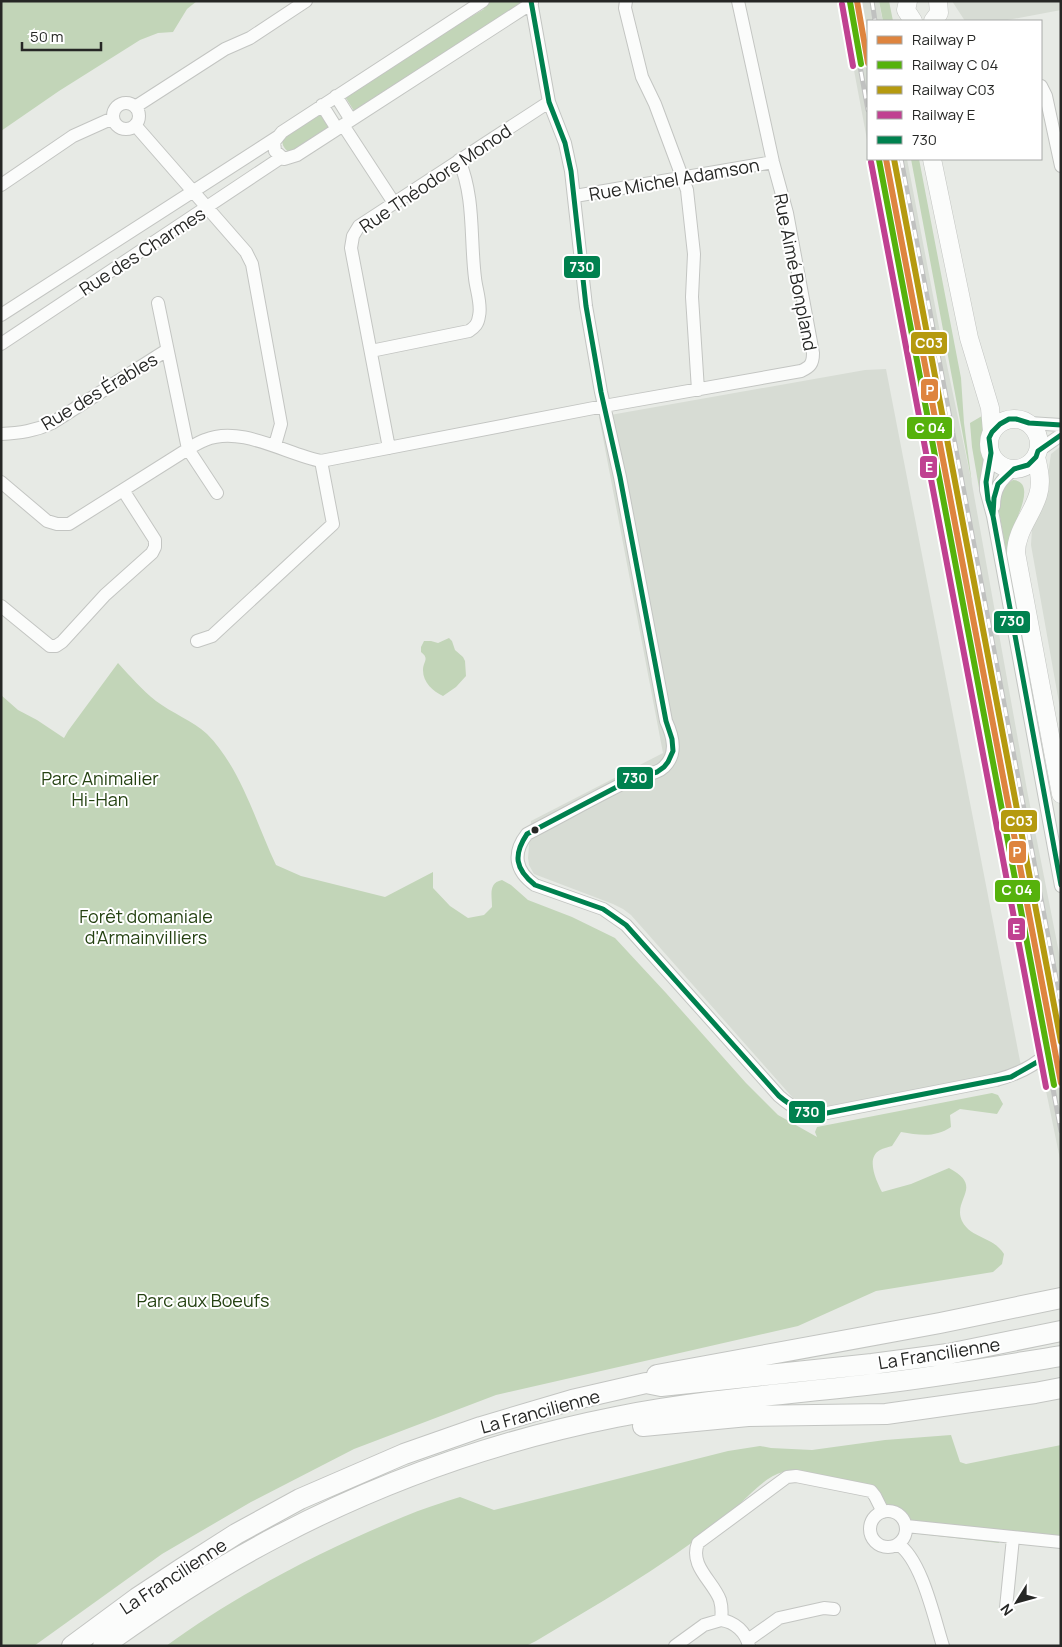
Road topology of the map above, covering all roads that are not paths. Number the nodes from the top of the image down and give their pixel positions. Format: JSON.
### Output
{"nodes":[{"id":1,"x":306,"y":1,"type":"edge"},
{"id":2,"x":483,"y":1,"type":"edge"},
{"id":3,"x":626,"y":1,"type":"edge"},
{"id":4,"x":738,"y":1,"type":"edge"},
{"id":5,"x":938,"y":1,"type":"edge"},
{"id":6,"x":531,"y":2,"type":"edge"},
{"id":7,"x":934,"y":20,"type":"edge"},
{"id":8,"x":1042,"y":88,"type":"edge"},
{"id":9,"x":336,"y":96,"type":"junction"},
{"id":10,"x":549,"y":102,"type":"junction"},
{"id":11,"x":322,"y":105,"type":"junction"},
{"id":12,"x":135,"y":107,"type":"junction"},
{"id":13,"x":113,"y":118,"type":"junction"},
{"id":14,"x":344,"y":124,"type":"junction"},
{"id":15,"x":135,"y":125,"type":"junction"},
{"id":16,"x":279,"y":136,"type":"junction"},
{"id":17,"x":282,"y":158,"type":"junction"},
{"id":18,"x":459,"y":160,"type":"junction"},
{"id":19,"x":932,"y":160,"type":"edge"},
{"id":20,"x":939,"y":160,"type":"edge"},
{"id":21,"x":773,"y":162,"type":"junction"},
{"id":22,"x":1061,"y":166,"type":"edge"},
{"id":23,"x":683,"y":178,"type":"junction"},
{"id":24,"x":1,"y":185,"type":"edge"},
{"id":25,"x":194,"y":191,"type":"junction"},
{"id":26,"x":575,"y":196,"type":"junction"},
{"id":27,"x":394,"y":203,"type":"junction"},
{"id":28,"x":208,"y":207,"type":"junction"},
{"id":29,"x":946,"y":223,"type":"junction"},
{"id":30,"x":158,"y":303,"type":"dead end"},
{"id":31,"x":1,"y":315,"type":"edge"},
{"id":32,"x":1,"y":344,"type":"edge"},
{"id":33,"x":167,"y":350,"type":"junction"},
{"id":34,"x":371,"y":351,"type":"junction"},
{"id":35,"x":982,"y":377,"type":"junction"},
{"id":36,"x":698,"y":390,"type":"junction"},
{"id":37,"x":604,"y":406,"type":"junction"},
{"id":38,"x":1023,"y":421,"type":"junction"},
{"id":39,"x":1061,"y":425,"type":"edge"},
{"id":40,"x":992,"y":432,"type":"junction"},
{"id":41,"x":1,"y":434,"type":"edge"},
{"id":42,"x":1061,"y":436,"type":"edge"},
{"id":43,"x":274,"y":445,"type":"junction"},
{"id":44,"x":388,"y":448,"type":"junction"},
{"id":45,"x":188,"y":449,"type":"junction"},
{"id":46,"x":991,"y":453,"type":"junction"},
{"id":47,"x":1037,"y":454,"type":"junction"},
{"id":48,"x":321,"y":461,"type":"junction"},
{"id":49,"x":1017,"y":469,"type":"junction"},
{"id":50,"x":1,"y":482,"type":"edge"},
{"id":51,"x":123,"y":490,"type":"junction"},
{"id":52,"x":217,"y":493,"type":"dead end"},
{"id":53,"x":994,"y":516,"type":"junction"},
{"id":54,"x":1027,"y":516,"type":"junction"},
{"id":55,"x":1,"y":606,"type":"edge"},
{"id":56,"x":197,"y":641,"type":"dead end"},
{"id":57,"x":1061,"y":794,"type":"edge"},
{"id":58,"x":1061,"y":886,"type":"edge"},
{"id":59,"x":1061,"y":1038,"type":"edge"},
{"id":60,"x":1055,"y":1299,"type":"edge"},
{"id":61,"x":1061,"y":1331,"type":"edge"},
{"id":62,"x":1061,"y":1356,"type":"edge"},
{"id":63,"x":646,"y":1383,"type":"junction"},
{"id":64,"x":1061,"y":1388,"type":"edge"},
{"id":65,"x":617,"y":1417,"type":"junction"},
{"id":66,"x":882,"y":1512,"type":"junction"},
{"id":67,"x":906,"y":1526,"type":"junction"},
{"id":68,"x":1013,"y":1538,"type":"junction"},
{"id":69,"x":1061,"y":1542,"type":"edge"},
{"id":70,"x":898,"y":1544,"type":"junction"},
{"id":71,"x":1006,"y":1608,"type":"dead end"},
{"id":72,"x":834,"y":1609,"type":"dead end"},
{"id":73,"x":721,"y":1620,"type":"junction"},
{"id":74,"x":748,"y":1643,"type":"edge"},
{"id":75,"x":72,"y":1646,"type":"edge"},
{"id":76,"x":103,"y":1646,"type":"edge"},
{"id":77,"x":675,"y":1646,"type":"edge"},
{"id":78,"x":942,"y":1646,"type":"edge"}],
"edges":[{"from":1,"to":12,"type":"street"},
{"from":2,"to":9,"type":"street","name":"Rue des Charmes"},
{"from":3,"to":23,"type":"street"},
{"from":4,"to":21,"type":"street","name":"Rue Aimé Bonpland"},
{"from":5,"to":7,"type":"main road"},
{"from":6,"to":10,"type":"street"},
{"from":6,"to":14,"type":"street","name":"Rue des Charmes"},
{"from":8,"to":22,"type":"street"},
{"from":9,"to":11,"type":"street","name":"Rue des Charmes"},
{"from":9,"to":14,"type":"street"},
{"from":10,"to":18,"type":"street","name":"Rue Théodore Monod"},
{"from":10,"to":26,"type":"street"},
{"from":11,"to":14,"type":"street"},
{"from":11,"to":16,"type":"street","name":"Rue des Charmes"},
{"from":12,"to":13,"type":"street"},
{"from":12,"to":15,"type":"street"},
{"from":13,"to":15,"type":"street"},
{"from":13,"to":24,"type":"street"},
{"from":14,"to":17,"type":"street","name":"Rue des Charmes"},
{"from":14,"to":27,"type":"street"},
{"from":15,"to":25,"type":"street"},
{"from":16,"to":17,"type":"street"},
{"from":16,"to":25,"type":"street","name":"Rue des Charmes"},
{"from":17,"to":28,"type":"street","name":"Rue des Charmes"},
{"from":18,"to":27,"type":"street","name":"Rue Théodore Monod"},
{"from":18,"to":34,"type":"street"},
{"from":19,"to":29,"type":"main road"},
{"from":20,"to":29,"type":"main road"},
{"from":21,"to":23,"type":"street","name":"Rue Michel Adamson"},
{"from":21,"to":36,"type":"street","name":"Rue Aimé Bonpland"},
{"from":23,"to":26,"type":"street","name":"Rue Michel Adamson"},
{"from":23,"to":36,"type":"street"},
{"from":25,"to":28,"type":"street"},
{"from":25,"to":31,"type":"street","name":"Rue des Charmes"},
{"from":26,"to":37,"type":"street"},
{"from":27,"to":34,"type":"street","name":"Rue Théodore Monod"},
{"from":28,"to":32,"type":"street","name":"Rue des Charmes"},
{"from":28,"to":43,"type":"street"},
{"from":29,"to":35,"type":"main road"},
{"from":30,"to":33,"type":"street"},
{"from":33,"to":41,"type":"street","name":"Rue des Érables"},
{"from":33,"to":45,"type":"street"},
{"from":34,"to":44,"type":"street","name":"Rue Théodore Monod"},
{"from":35,"to":38,"type":"main road"},
{"from":35,"to":40,"type":"main road"},
{"from":36,"to":37,"type":"street","name":"Rue Aimé Bonpland"},
{"from":37,"to":44,"type":"street"},
{"from":37,"to":59,"type":"street","bridge":true},
{"from":38,"to":39,"type":"street"},
{"from":38,"to":40,"type":"main road"},
{"from":38,"to":47,"type":"main road"},
{"from":40,"to":46,"type":"main road"},
{"from":42,"to":47,"type":"street"},
{"from":43,"to":45,"type":"street"},
{"from":43,"to":48,"type":"street"},
{"from":44,"to":48,"type":"street"},
{"from":45,"to":51,"type":"street"},
{"from":45,"to":52,"type":"street"},
{"from":46,"to":49,"type":"main road"},
{"from":46,"to":53,"type":"street"},
{"from":47,"to":49,"type":"main road"},
{"from":47,"to":54,"type":"main road"},
{"from":48,"to":56,"type":"street"},
{"from":49,"to":53,"type":"street"},
{"from":49,"to":54,"type":"main road"},
{"from":50,"to":51,"type":"street"},
{"from":51,"to":55,"type":"street"},
{"from":53,"to":58,"type":"street"},
{"from":54,"to":57,"type":"main road"},
{"from":60,"to":63,"type":"highway"},
{"from":61,"to":63,"type":"highway","name":"La Francilienne"},
{"from":62,"to":65,"type":"highway","name":"La Francilienne"},
{"from":63,"to":75,"type":"highway","name":"La Francilienne"},
{"from":64,"to":65,"type":"highway"},
{"from":65,"to":76,"type":"highway","name":"La Francilienne"},
{"from":66,"to":67,"type":"street"},
{"from":66,"to":70,"type":"street"},
{"from":66,"to":73,"type":"street"},
{"from":67,"to":68,"type":"street"},
{"from":67,"to":70,"type":"street"},
{"from":68,"to":69,"type":"street"},
{"from":68,"to":71,"type":"street"},
{"from":70,"to":78,"type":"street"},
{"from":72,"to":74,"type":"street"},
{"from":73,"to":74,"type":"street"},
{"from":73,"to":77,"type":"street"}]}
